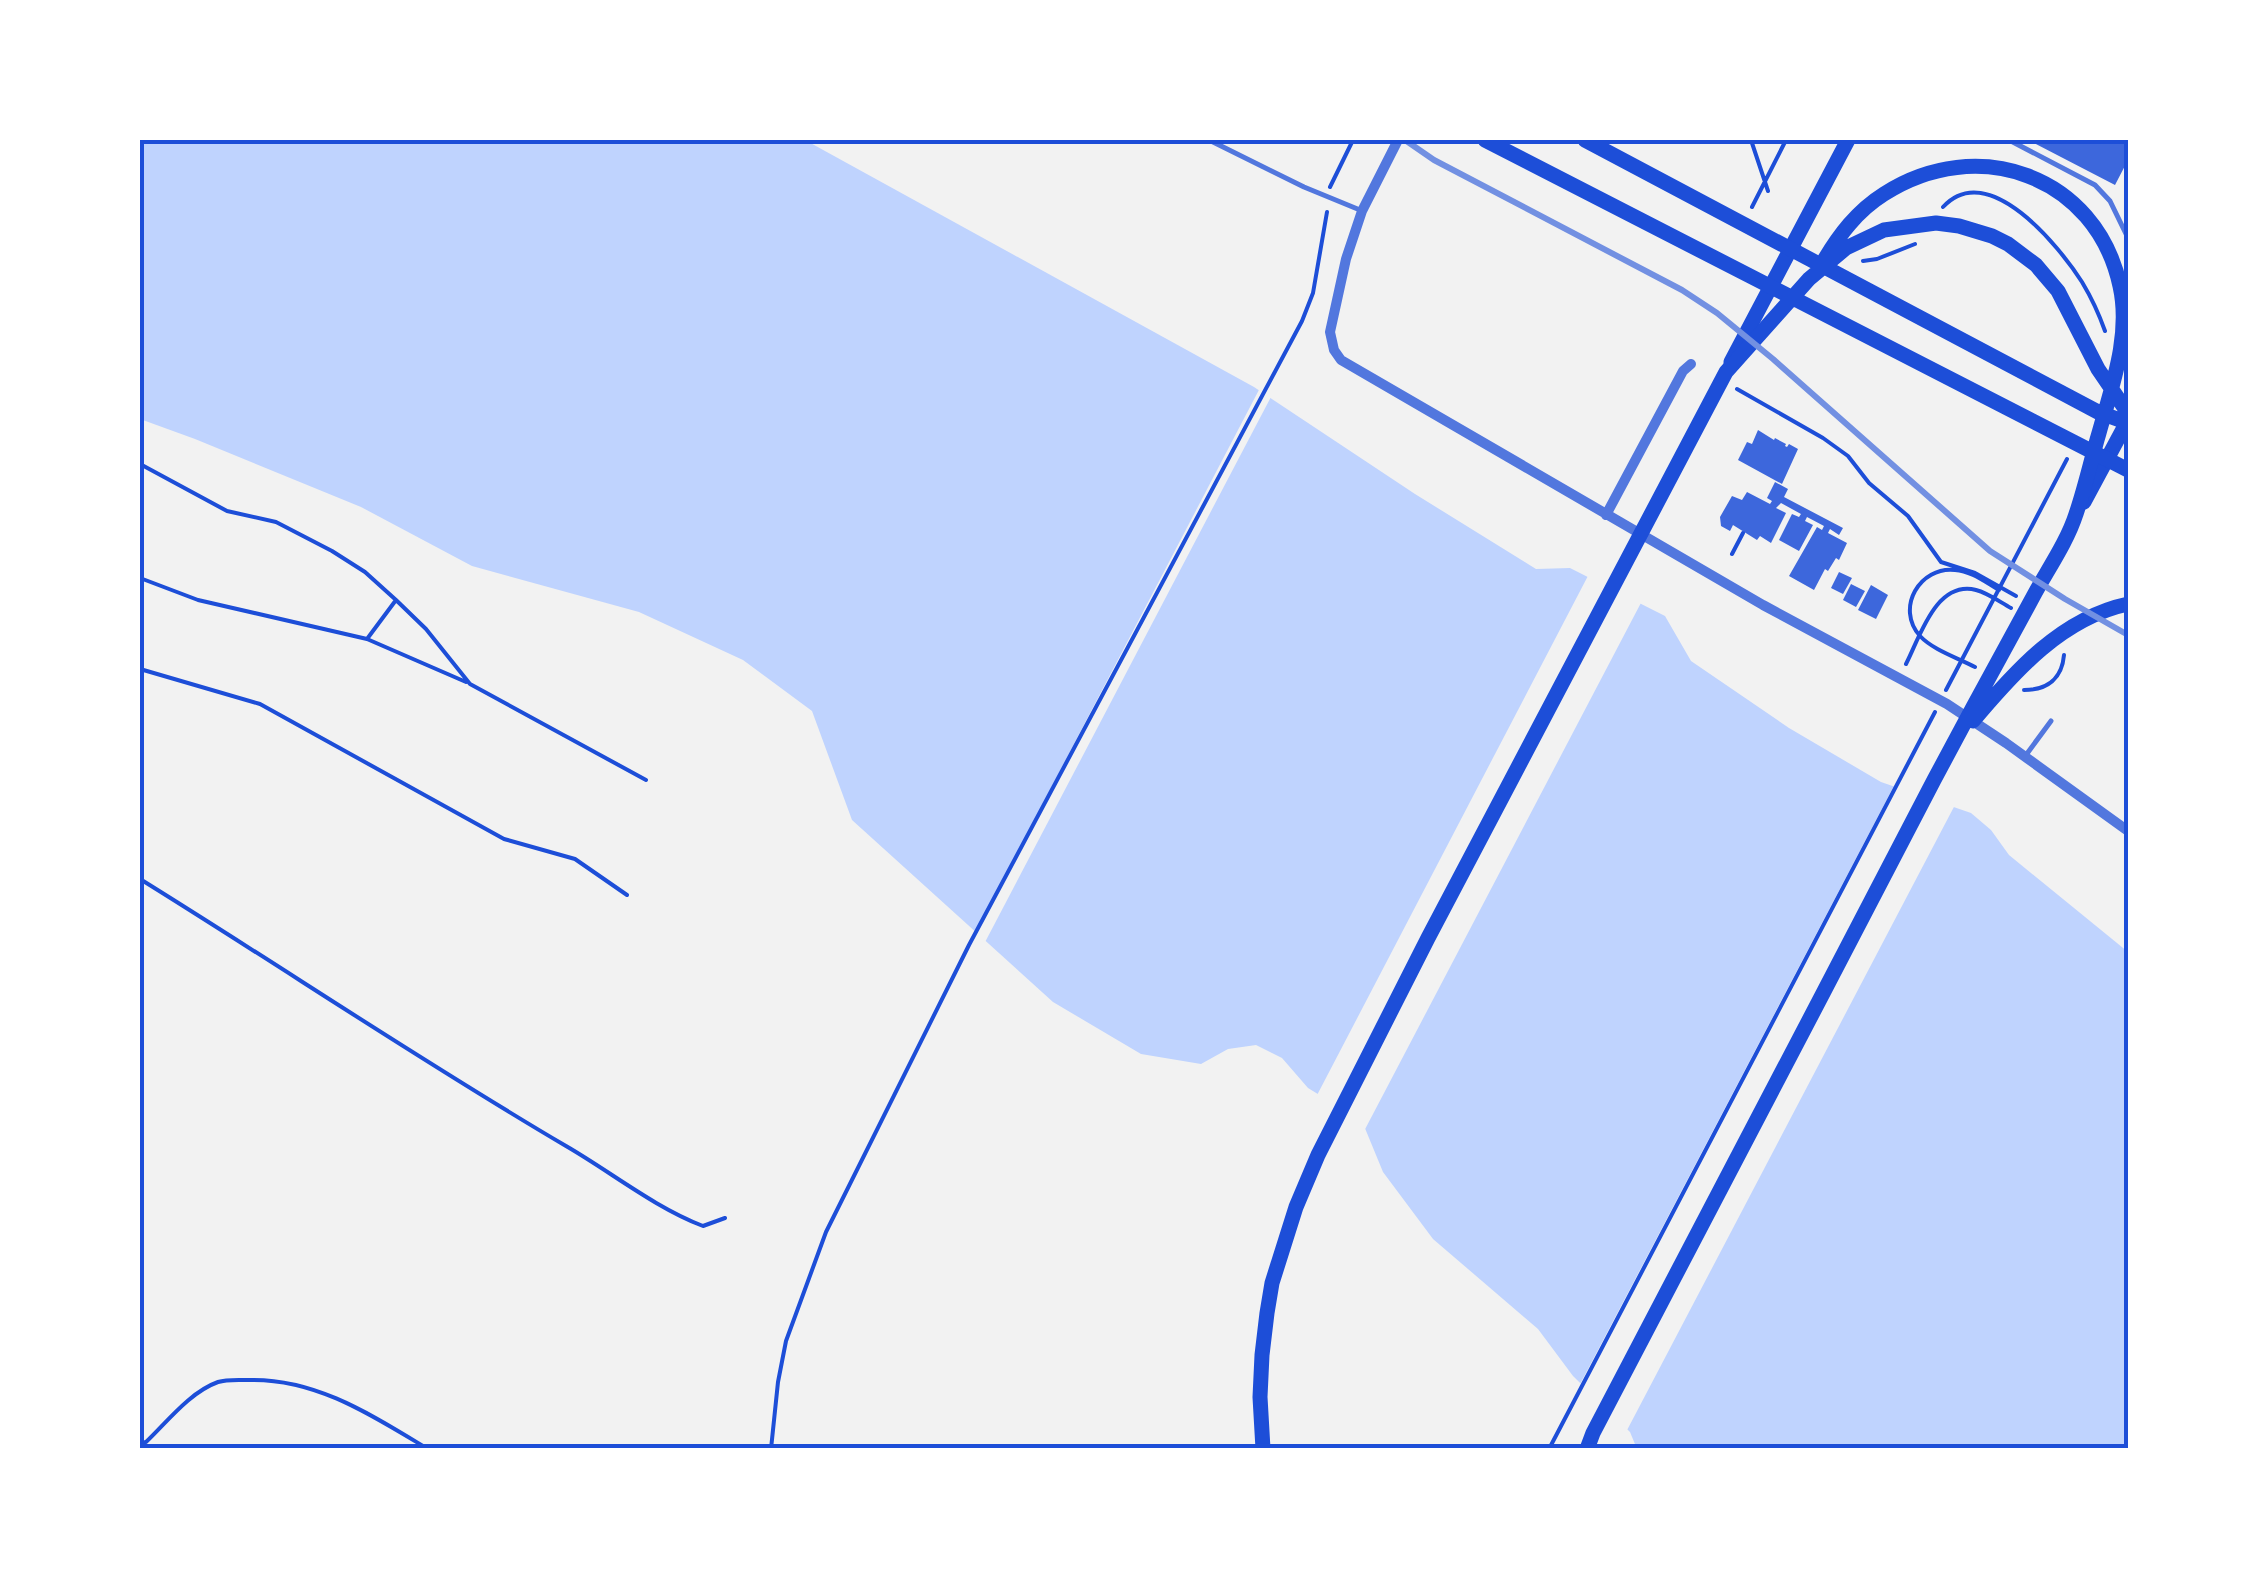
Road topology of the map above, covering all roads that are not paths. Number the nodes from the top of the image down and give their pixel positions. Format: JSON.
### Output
{"nodes":[{"id":1,"x":1209,"y":140,"type":"edge"},
{"id":2,"x":1398,"y":140,"type":"edge"},
{"id":3,"x":1486,"y":140,"type":"edge"},
{"id":4,"x":1584,"y":140,"type":"edge"},
{"id":5,"x":1848,"y":140,"type":"edge"},
{"id":6,"x":2009,"y":140,"type":"edge"},
{"id":7,"x":1362,"y":211,"type":"junction"},
{"id":8,"x":2128,"y":238,"type":"edge"},
{"id":9,"x":1821,"y":266,"type":"junction"},
{"id":10,"x":1691,"y":364,"type":"dead end"},
{"id":11,"x":1726,"y":372,"type":"junction"},
{"id":12,"x":2128,"y":419,"type":"edge"},
{"id":13,"x":2128,"y":470,"type":"edge"},
{"id":14,"x":1606,"y":515,"type":"junction"},
{"id":15,"x":2075,"y":518,"type":"junction"},
{"id":16,"x":2128,"y":604,"type":"edge"},
{"id":17,"x":2051,"y":721,"type":"dead end"},
{"id":18,"x":1954,"y":742,"type":"junction"},
{"id":19,"x":2025,"y":757,"type":"junction"},
{"id":20,"x":2128,"y":831,"type":"edge"},
{"id":21,"x":1587,"y":1444,"type":"edge"},
{"id":22,"x":1263,"y":1449,"type":"edge"}],
"edges":[{"from":1,"to":7,"type":"lane"},
{"from":2,"to":7,"type":"street"},
{"from":3,"to":13,"type":"main road"},
{"from":4,"to":9,"type":"main road"},
{"from":5,"to":11,"type":"main road"},
{"from":6,"to":8,"type":"lane"},
{"from":7,"to":14,"type":"street"},
{"from":9,"to":12,"type":"main road"},
{"from":9,"to":15,"type":"main road"},
{"from":10,"to":14,"type":"street"},
{"from":11,"to":12,"type":"main road"},
{"from":11,"to":22,"type":"main road"},
{"from":12,"to":15,"type":"main road"},
{"from":14,"to":19,"type":"street"},
{"from":15,"to":18,"type":"main road"},
{"from":16,"to":18,"type":"main road"},
{"from":17,"to":19,"type":"lane"},
{"from":18,"to":21,"type":"main road"},
{"from":19,"to":20,"type":"street"}]}
